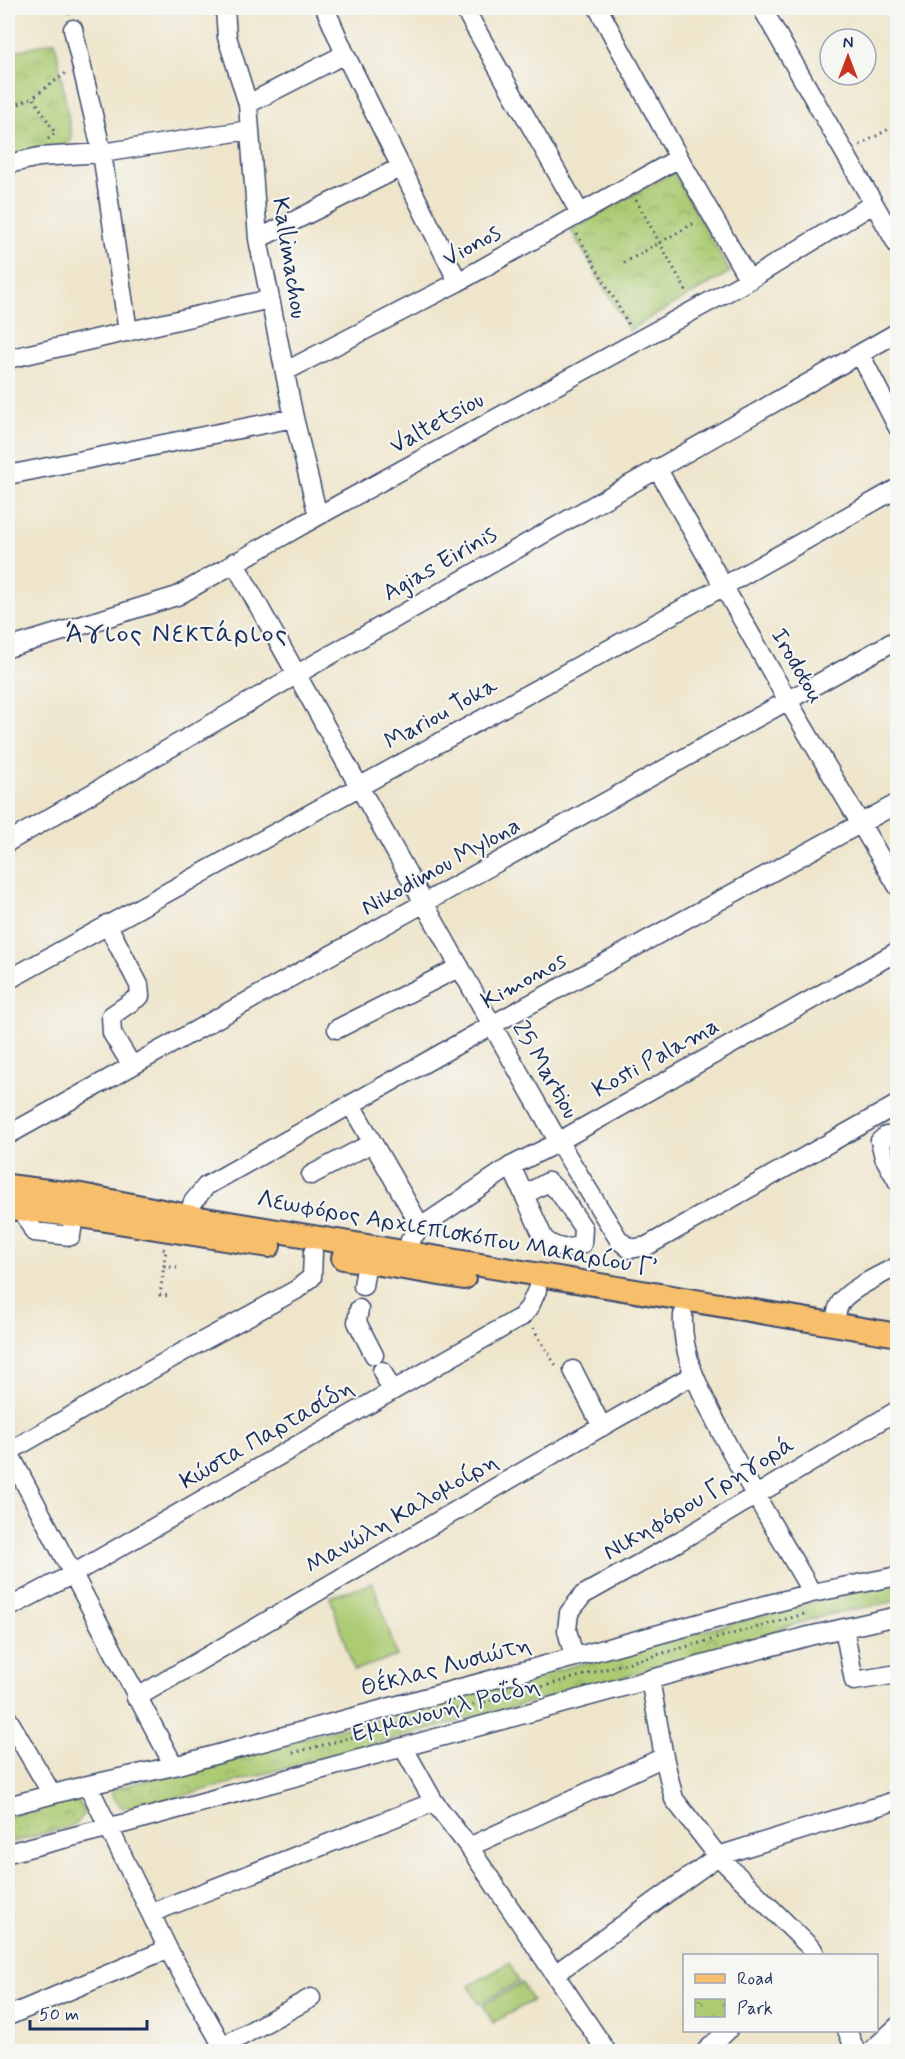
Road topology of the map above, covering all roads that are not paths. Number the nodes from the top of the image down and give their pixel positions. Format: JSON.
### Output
{"nodes":[{"id":1,"x":225,"y":8,"type":"edge"},
{"id":2,"x":326,"y":8,"type":"edge"},
{"id":3,"x":464,"y":8,"type":"edge"},
{"id":4,"x":598,"y":8,"type":"edge"},
{"id":5,"x":762,"y":8,"type":"edge"},
{"id":6,"x":73,"y":29,"type":"dead end"},
{"id":7,"x":345,"y":54,"type":"junction"},
{"id":8,"x":248,"y":104,"type":"junction"},
{"id":9,"x":249,"y":130,"type":"junction"},
{"id":10,"x":102,"y":153,"type":"junction"},
{"id":11,"x":679,"y":158,"type":"junction"},
{"id":12,"x":8,"y":164,"type":"edge"},
{"id":13,"x":401,"y":167,"type":"junction"},
{"id":14,"x":873,"y":204,"type":"junction"},
{"id":15,"x":574,"y":216,"type":"junction"},
{"id":16,"x":258,"y":239,"type":"junction"},
{"id":17,"x":897,"y":246,"type":"edge"},
{"id":18,"x":749,"y":280,"type":"junction"},
{"id":19,"x":458,"y":282,"type":"junction"},
{"id":20,"x":270,"y":299,"type":"junction"},
{"id":21,"x":897,"y":332,"type":"edge"},
{"id":22,"x":128,"y":333,"type":"junction"},
{"id":23,"x":860,"y":354,"type":"junction"},
{"id":24,"x":8,"y":359,"type":"edge"},
{"id":25,"x":286,"y":371,"type":"junction"},
{"id":26,"x":294,"y":418,"type":"junction"},
{"id":27,"x":897,"y":428,"type":"edge"},
{"id":28,"x":657,"y":468,"type":"junction"},
{"id":29,"x":8,"y":476,"type":"edge"},
{"id":30,"x":897,"y":488,"type":"edge"},
{"id":31,"x":318,"y":516,"type":"junction"},
{"id":32,"x":234,"y":562,"type":"junction"},
{"id":33,"x":724,"y":586,"type":"junction"},
{"id":34,"x":897,"y":639,"type":"edge"},
{"id":35,"x":8,"y":648,"type":"edge"},
{"id":36,"x":296,"y":674,"type":"junction"},
{"id":37,"x":788,"y":701,"type":"junction"},
{"id":38,"x":360,"y":786,"type":"junction"},
{"id":39,"x":897,"y":803,"type":"edge"},
{"id":40,"x":862,"y":824,"type":"junction"},
{"id":41,"x":8,"y":842,"type":"edge"},
{"id":42,"x":897,"y":887,"type":"edge"},
{"id":43,"x":424,"y":904,"type":"junction"},
{"id":44,"x":107,"y":924,"type":"junction"},
{"id":45,"x":897,"y":951,"type":"edge"},
{"id":46,"x":460,"y":967,"type":"junction"},
{"id":47,"x":8,"y":980,"type":"edge"},
{"id":48,"x":492,"y":1025,"type":"junction"},
{"id":49,"x":337,"y":1029,"type":"dead end"},
{"id":50,"x":132,"y":1066,"type":"junction"},
{"id":51,"x":897,"y":1104,"type":"edge"},
{"id":52,"x":351,"y":1105,"type":"junction"},
{"id":53,"x":8,"y":1135,"type":"edge"},
{"id":54,"x":897,"y":1140,"type":"edge"},
{"id":55,"x":558,"y":1141,"type":"junction"},
{"id":56,"x":372,"y":1143,"type":"junction"},
{"id":57,"x":511,"y":1166,"type":"junction"},
{"id":58,"x":311,"y":1175,"type":"dead end"},
{"id":59,"x":897,"y":1182,"type":"edge"},
{"id":60,"x":8,"y":1186,"type":"edge"},
{"id":61,"x":524,"y":1195,"type":"dead end"},
{"id":62,"x":15,"y":1209,"type":"edge"},
{"id":63,"x":188,"y":1216,"type":"junction"},
{"id":64,"x":421,"y":1227,"type":"junction"},
{"id":65,"x":313,"y":1252,"type":"junction"},
{"id":66,"x":405,"y":1261,"type":"junction"},
{"id":67,"x":367,"y":1262,"type":"junction"},
{"id":68,"x":897,"y":1266,"type":"edge"},
{"id":69,"x":363,"y":1286,"type":"dead end"},
{"id":70,"x":537,"y":1290,"type":"junction"},
{"id":71,"x":359,"y":1309,"type":"dead end"},
{"id":72,"x":683,"y":1315,"type":"junction"},
{"id":73,"x":835,"y":1325,"type":"junction"},
{"id":74,"x":897,"y":1335,"type":"edge"},
{"id":75,"x":897,"y":1350,"type":"edge"},
{"id":76,"x":573,"y":1370,"type":"dead end"},
{"id":77,"x":693,"y":1375,"type":"junction"},
{"id":78,"x":392,"y":1391,"type":"junction"},
{"id":79,"x":897,"y":1410,"type":"edge"},
{"id":80,"x":602,"y":1427,"type":"junction"},
{"id":81,"x":8,"y":1451,"type":"edge"},
{"id":82,"x":755,"y":1494,"type":"junction"},
{"id":83,"x":71,"y":1575,"type":"junction"},
{"id":84,"x":897,"y":1576,"type":"edge"},
{"id":85,"x":816,"y":1601,"type":"junction"},
{"id":86,"x":8,"y":1608,"type":"edge"},
{"id":87,"x":897,"y":1616,"type":"edge"},
{"id":88,"x":844,"y":1628,"type":"junction"},
{"id":89,"x":574,"y":1657,"type":"junction"},
{"id":90,"x":897,"y":1674,"type":"edge"},
{"id":91,"x":650,"y":1679,"type":"junction"},
{"id":92,"x":136,"y":1698,"type":"junction"},
{"id":93,"x":8,"y":1719,"type":"edge"},
{"id":94,"x":403,"y":1748,"type":"junction"},
{"id":95,"x":664,"y":1757,"type":"junction"},
{"id":96,"x":174,"y":1766,"type":"junction"},
{"id":97,"x":88,"y":1785,"type":"junction"},
{"id":98,"x":52,"y":1794,"type":"junction"},
{"id":99,"x":897,"y":1800,"type":"edge"},
{"id":100,"x":434,"y":1802,"type":"junction"},
{"id":101,"x":8,"y":1806,"type":"edge"},
{"id":102,"x":108,"y":1828,"type":"junction"},
{"id":103,"x":469,"y":1847,"type":"junction"},
{"id":104,"x":8,"y":1853,"type":"edge"},
{"id":105,"x":718,"y":1856,"type":"junction"},
{"id":106,"x":151,"y":1913,"type":"junction"},
{"id":107,"x":168,"y":1949,"type":"junction"},
{"id":108,"x":812,"y":1954,"type":"edge"},
{"id":109,"x":555,"y":1974,"type":"junction"},
{"id":110,"x":311,"y":1998,"type":"dead end"},
{"id":111,"x":8,"y":2016,"type":"edge"},
{"id":112,"x":897,"y":2026,"type":"edge"},
{"id":113,"x":727,"y":2032,"type":"edge"},
{"id":114,"x":847,"y":2032,"type":"edge"},
{"id":115,"x":221,"y":2050,"type":"edge"},
{"id":116,"x":607,"y":2052,"type":"edge"},
{"id":117,"x":705,"y":2052,"type":"edge"},
{"id":118,"x":856,"y":2052,"type":"edge"},
{"id":119,"x":870,"y":2052,"type":"edge"}],
"edges":[{"from":1,"to":8,"type":"street","name":"Kallimachou"},
{"from":2,"to":7,"type":"street"},
{"from":3,"to":15,"type":"street"},
{"from":4,"to":11,"type":"street"},
{"from":5,"to":14,"type":"street"},
{"from":6,"to":10,"type":"street"},
{"from":7,"to":8,"type":"street"},
{"from":7,"to":13,"type":"street"},
{"from":8,"to":9,"type":"street","name":"Kallimachou"},
{"from":9,"to":10,"type":"street"},
{"from":9,"to":16,"type":"street","name":"Kallimachou"},
{"from":10,"to":12,"type":"street"},
{"from":10,"to":22,"type":"street"},
{"from":11,"to":15,"type":"street","name":"Vionos"},
{"from":11,"to":18,"type":"street"},
{"from":13,"to":16,"type":"street"},
{"from":13,"to":19,"type":"street"},
{"from":14,"to":17,"type":"street"},
{"from":14,"to":18,"type":"street","name":"Valtetsiou"},
{"from":15,"to":19,"type":"street","name":"Vionos"},
{"from":16,"to":20,"type":"street","name":"Kallimachou"},
{"from":18,"to":31,"type":"street","name":"Valtetsiou"},
{"from":19,"to":25,"type":"street","name":"Vionos"},
{"from":20,"to":22,"type":"street"},
{"from":20,"to":25,"type":"street","name":"Kallimachou"},
{"from":21,"to":23,"type":"street","name":"Agias Eirinis"},
{"from":22,"to":24,"type":"street"},
{"from":23,"to":27,"type":"street"},
{"from":23,"to":28,"type":"street","name":"Agias Eirinis"},
{"from":25,"to":26,"type":"street","name":"Kallimachou"},
{"from":26,"to":29,"type":"street"},
{"from":26,"to":31,"type":"street","name":"Kallimachou"},
{"from":28,"to":33,"type":"street","name":"Irodotou"},
{"from":28,"to":36,"type":"street","name":"Agias Eirinis"},
{"from":30,"to":33,"type":"street","name":"Mariou Toka"},
{"from":31,"to":32,"type":"street","name":"Valtetsiou"},
{"from":32,"to":35,"type":"street","name":"Valtetsiou"},
{"from":32,"to":36,"type":"street","name":"25 Martiou"},
{"from":33,"to":37,"type":"street","name":"Irodotou"},
{"from":33,"to":38,"type":"street","name":"Mariou Toka"},
{"from":34,"to":37,"type":"street","name":"Nikodimou Mylona"},
{"from":36,"to":38,"type":"street","name":"25 Martiou"},
{"from":36,"to":41,"type":"street","name":"Agias Eirinis"},
{"from":37,"to":40,"type":"street","name":"Irodotou"},
{"from":37,"to":43,"type":"street","name":"Nikodimou Mylona"},
{"from":38,"to":43,"type":"street","name":"25 Martiou"},
{"from":38,"to":44,"type":"street","name":"Mariou Toka"},
{"from":39,"to":40,"type":"street","name":"Kimonos"},
{"from":40,"to":42,"type":"street","name":"Irodotou"},
{"from":40,"to":48,"type":"street","name":"Kimonos"},
{"from":43,"to":46,"type":"street","name":"25 Martiou"},
{"from":43,"to":50,"type":"street","name":"Nikodimou Mylona"},
{"from":44,"to":47,"type":"street","name":"Mariou Toka"},
{"from":44,"to":50,"type":"street"},
{"from":45,"to":55,"type":"street","name":"Kosti Palama"},
{"from":46,"to":48,"type":"street","name":"25 Martiou"},
{"from":46,"to":49,"type":"street"},
{"from":48,"to":52,"type":"street","name":"Kimonos"},
{"from":48,"to":55,"type":"street","name":"25 Martiou"},
{"from":50,"to":53,"type":"street","name":"Nikodimou Mylona"},
{"from":51,"to":55,"type":"street","name":"25 Martiou"},
{"from":52,"to":56,"type":"street"},
{"from":52,"to":63,"type":"street","name":"Kimonos"},
{"from":54,"to":59,"type":"street"},
{"from":55,"to":57,"type":"street","name":"Kosti Palama"},
{"from":56,"to":58,"type":"street"},
{"from":56,"to":64,"type":"street"},
{"from":57,"to":61,"type":"street"},
{"from":57,"to":64,"type":"street","name":"Kosti Palama"},
{"from":60,"to":63,"type":"main road","name":"Λεωφόρος Αρχιεπισκόπου Μακαρίου Γ’"},
{"from":62,"to":65,"type":"main road","name":"Λεωφόρος Αρχιεπισκόπου Μακαρίου Γ’"},
{"from":63,"to":66,"type":"main road","name":"Λεωφόρος Αρχιεπισκόπου Μακαρίου Γ’"},
{"from":64,"to":66,"type":"street","name":"Kosti Palama"},
{"from":65,"to":67,"type":"main road","name":"Λεωφόρος Αρχιεπισκόπου Μακαρίου Γ’"},
{"from":65,"to":81,"type":"street"},
{"from":66,"to":67,"type":"main road","name":"Λεωφόρος Αρχιεπισκόπου Μακαρίου Γ’"},
{"from":66,"to":70,"type":"main road","name":"Λεωφόρος Αρχιεπισκόπου Μακαρίου Γ’"},
{"from":66,"to":73,"type":"main road","name":"Λεωφόρος Αρχιεπισκόπου Μακαρίου Γ’"},
{"from":67,"to":69,"type":"street"},
{"from":68,"to":73,"type":"street"},
{"from":70,"to":72,"type":"main road","name":"Λεωφόρος Αρχιεπισκόπου Μακαρίου Γ’"},
{"from":70,"to":78,"type":"street","name":"Κώστα Παρτασίδη"},
{"from":71,"to":78,"type":"street"},
{"from":72,"to":75,"type":"main road","name":"Λεωφόρος Αρχιεπισκόπου Μακαρίου Γ’"},
{"from":72,"to":77,"type":"street"},
{"from":73,"to":74,"type":"main road","name":"Λεωφόρος Αρχιεπισκόπου Μακαρίου Γ’"},
{"from":76,"to":80,"type":"street"},
{"from":77,"to":80,"type":"street","name":"Μανώλη Καλομοίρη"},
{"from":77,"to":82,"type":"street"},
{"from":78,"to":83,"type":"street","name":"Κώστα Παρτασίδη"},
{"from":79,"to":82,"type":"street","name":"Νικηφόρου Γρηγορά"},
{"from":80,"to":92,"type":"street","name":"Μανώλη Καλομοίρη"},
{"from":81,"to":83,"type":"street"},
{"from":82,"to":85,"type":"street"},
{"from":82,"to":89,"type":"street","name":"Νικηφόρου Γρηγορά"},
{"from":83,"to":86,"type":"street","name":"Κώστα Παρτασίδη"},
{"from":83,"to":92,"type":"street"},
{"from":84,"to":85,"type":"street","name":"Θέκλας Λυσιώτη"},
{"from":85,"to":89,"type":"street","name":"Θέκλας Λυσιώτη"},
{"from":87,"to":88,"type":"street","name":"Εμμανουήλ Ροΐδη"},
{"from":88,"to":90,"type":"street"},
{"from":88,"to":91,"type":"street","name":"Εμμανουήλ Ροΐδη"},
{"from":89,"to":96,"type":"street","name":"Θέκλας Λυσιώτη"},
{"from":91,"to":94,"type":"street","name":"Εμμανουήλ Ροΐδη"},
{"from":91,"to":95,"type":"street"},
{"from":92,"to":96,"type":"street"},
{"from":93,"to":98,"type":"street"},
{"from":94,"to":100,"type":"street"},
{"from":94,"to":102,"type":"street","name":"Εμμανουήλ Ροΐδη"},
{"from":95,"to":103,"type":"street"},
{"from":95,"to":105,"type":"street"},
{"from":96,"to":97,"type":"street","name":"Θέκλας Λυσιώτη"},
{"from":97,"to":98,"type":"street","name":"Θέκλας Λυσιώτη"},
{"from":97,"to":102,"type":"street"},
{"from":98,"to":101,"type":"street","name":"Θέκλας Λυσιώτη"},
{"from":99,"to":105,"type":"street"},
{"from":100,"to":103,"type":"street"},
{"from":100,"to":106,"type":"street"},
{"from":102,"to":104,"type":"street","name":"Εμμανουήλ Ροΐδη"},
{"from":102,"to":106,"type":"street"},
{"from":103,"to":109,"type":"street"},
{"from":105,"to":108,"type":"street"},
{"from":105,"to":109,"type":"street"},
{"from":106,"to":107,"type":"street"},
{"from":107,"to":111,"type":"street"},
{"from":107,"to":115,"type":"street"},
{"from":109,"to":116,"type":"street"},
{"from":110,"to":115,"type":"street"},
{"from":112,"to":119,"type":"street"},
{"from":113,"to":117,"type":"street"},
{"from":114,"to":118,"type":"street"}]}
